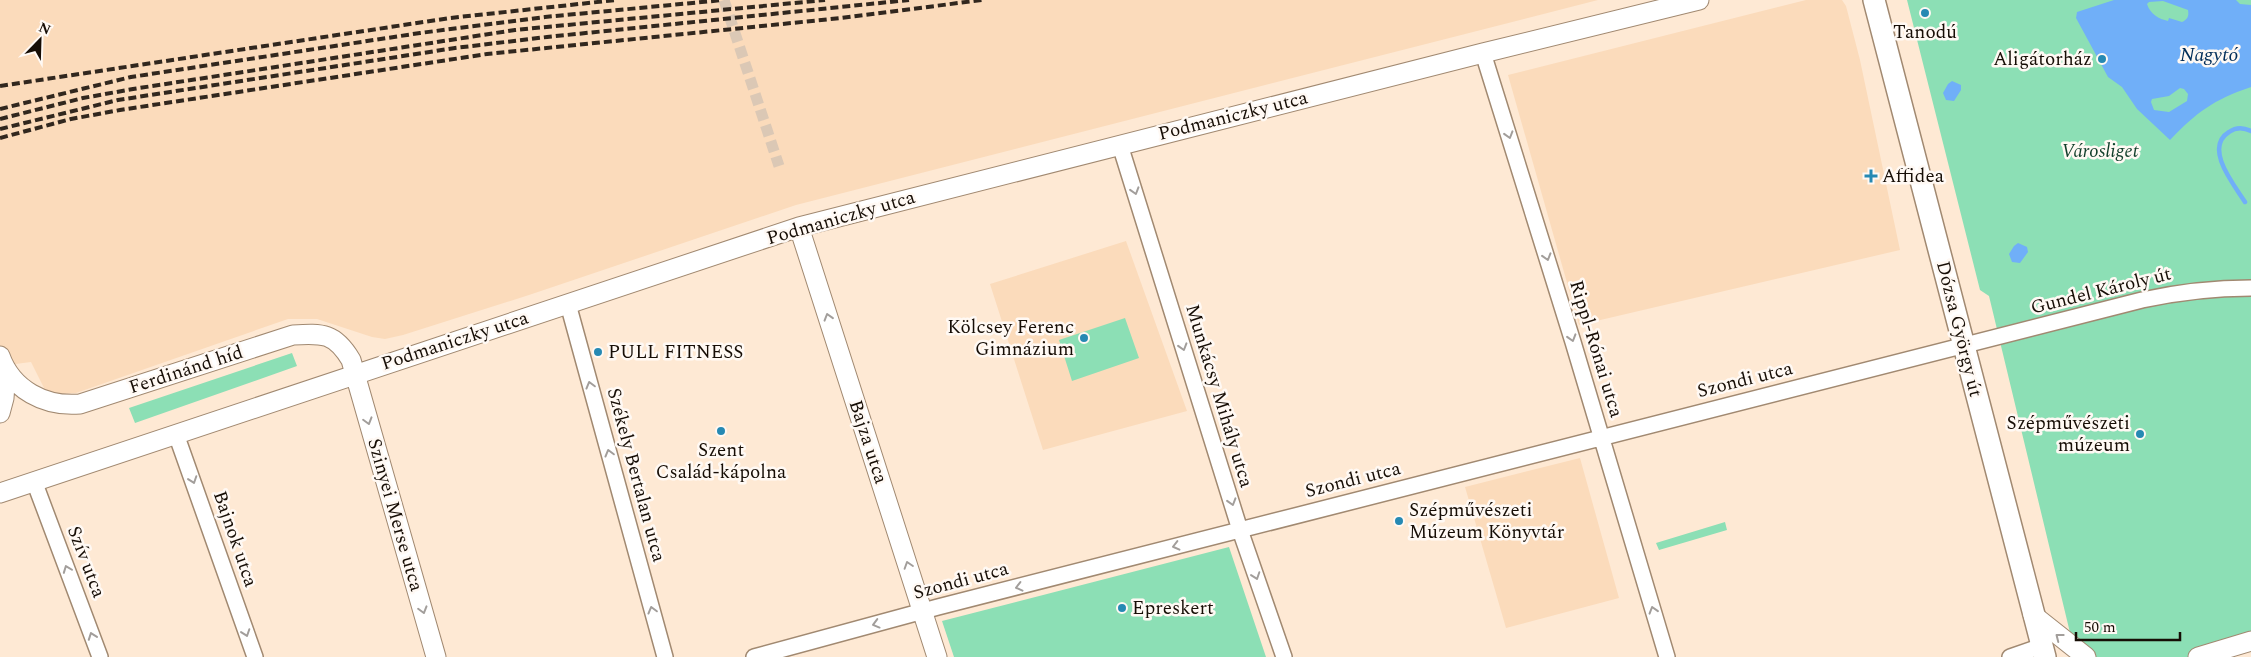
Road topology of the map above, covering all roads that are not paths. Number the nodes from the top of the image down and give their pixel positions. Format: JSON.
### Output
{"nodes":[{"id":1,"x":1698,"y":0,"type":"edge"},
{"id":2,"x":1872,"y":5,"type":"edge"},
{"id":3,"x":1483,"y":53,"type":"junction"},
{"id":4,"x":1120,"y":145,"type":"junction"},
{"id":5,"x":799,"y":227,"type":"junction"},
{"id":6,"x":2251,"y":288,"type":"edge"},
{"id":7,"x":568,"y":304,"type":"junction"},
{"id":8,"x":1963,"y":345,"type":"junction"},
{"id":9,"x":3,"y":364,"type":"edge"},
{"id":10,"x":354,"y":374,"type":"junction"},
{"id":11,"x":0,"y":414,"type":"edge"},
{"id":12,"x":176,"y":434,"type":"junction"},
{"id":13,"x":1601,"y":437,"type":"junction"},
{"id":14,"x":34,"y":481,"type":"junction"},
{"id":15,"x":0,"y":493,"type":"edge"},
{"id":16,"x":1240,"y":530,"type":"junction"},
{"id":17,"x":923,"y":612,"type":"junction"},
{"id":18,"x":2033,"y":615,"type":"junction"},
{"id":19,"x":2251,"y":641,"type":"edge"},
{"id":20,"x":2044,"y":651,"type":"edge"},
{"id":21,"x":100,"y":657,"type":"edge"},
{"id":22,"x":255,"y":657,"type":"edge"},
{"id":23,"x":436,"y":657,"type":"edge"},
{"id":24,"x":665,"y":657,"type":"edge"},
{"id":25,"x":754,"y":657,"type":"edge"},
{"id":26,"x":937,"y":657,"type":"edge"},
{"id":27,"x":1284,"y":657,"type":"edge"},
{"id":28,"x":1667,"y":657,"type":"edge"},
{"id":29,"x":2010,"y":657,"type":"edge"},
{"id":30,"x":2086,"y":657,"type":"edge"},
{"id":31,"x":2198,"y":657,"type":"edge"}],
"edges":[{"from":1,"to":3,"type":"street","name":"Podmaniczky utca"},
{"from":2,"to":8,"type":"main road","name":"Dózsa György út"},
{"from":3,"to":4,"type":"street","name":"Podmaniczky utca"},
{"from":3,"to":13,"type":"street","name":"Rippl-Rónai utca","one_way":true},
{"from":4,"to":5,"type":"street","name":"Podmaniczky utca"},
{"from":4,"to":16,"type":"street","name":"Munkácsy Mihály utca","one_way":true},
{"from":5,"to":7,"type":"street","name":"Podmaniczky utca"},
{"from":17,"to":5,"type":"street","name":"Bajza utca","one_way":true},
{"from":6,"to":8,"type":"street","name":"Gundel Károly út"},
{"from":7,"to":10,"type":"street","name":"Podmaniczky utca"},
{"from":24,"to":7,"type":"street","name":"Székely Bertalan utca","one_way":true},
{"from":8,"to":13,"type":"street","name":"Szondi utca"},
{"from":8,"to":18,"type":"main road","name":"Dózsa György út"},
{"from":9,"to":10,"type":"street","name":"Ferdinánd híd"},
{"from":9,"to":11,"type":"street","name":"Ferdinánd híd"},
{"from":10,"to":12,"type":"street","name":"Podmaniczky utca"},
{"from":10,"to":23,"type":"street","name":"Szinyei Merse utca","one_way":true},
{"from":12,"to":14,"type":"street","name":"Podmaniczky utca"},
{"from":12,"to":22,"type":"street","name":"Bajnok utca","one_way":true},
{"from":13,"to":16,"type":"street","name":"Szondi utca"},
{"from":28,"to":13,"type":"street","name":"Rippl-Rónai utca","one_way":true},
{"from":14,"to":15,"type":"street","name":"Podmaniczky utca"},
{"from":21,"to":14,"type":"street","name":"Szív utca","one_way":true},
{"from":16,"to":17,"type":"street","name":"Szondi utca","one_way":true},
{"from":16,"to":27,"type":"street","name":"Munkácsy Mihály utca","one_way":true},
{"from":17,"to":25,"type":"street","name":"Szondi utca","one_way":true},
{"from":17,"to":26,"type":"street","name":"Bajza utca"},
{"from":18,"to":20,"type":"main road","name":"Dózsa György út"},
{"from":30,"to":18,"type":"street","one_way":true},
{"from":19,"to":31,"type":"street"},
{"from":20,"to":29,"type":"street"}]}
